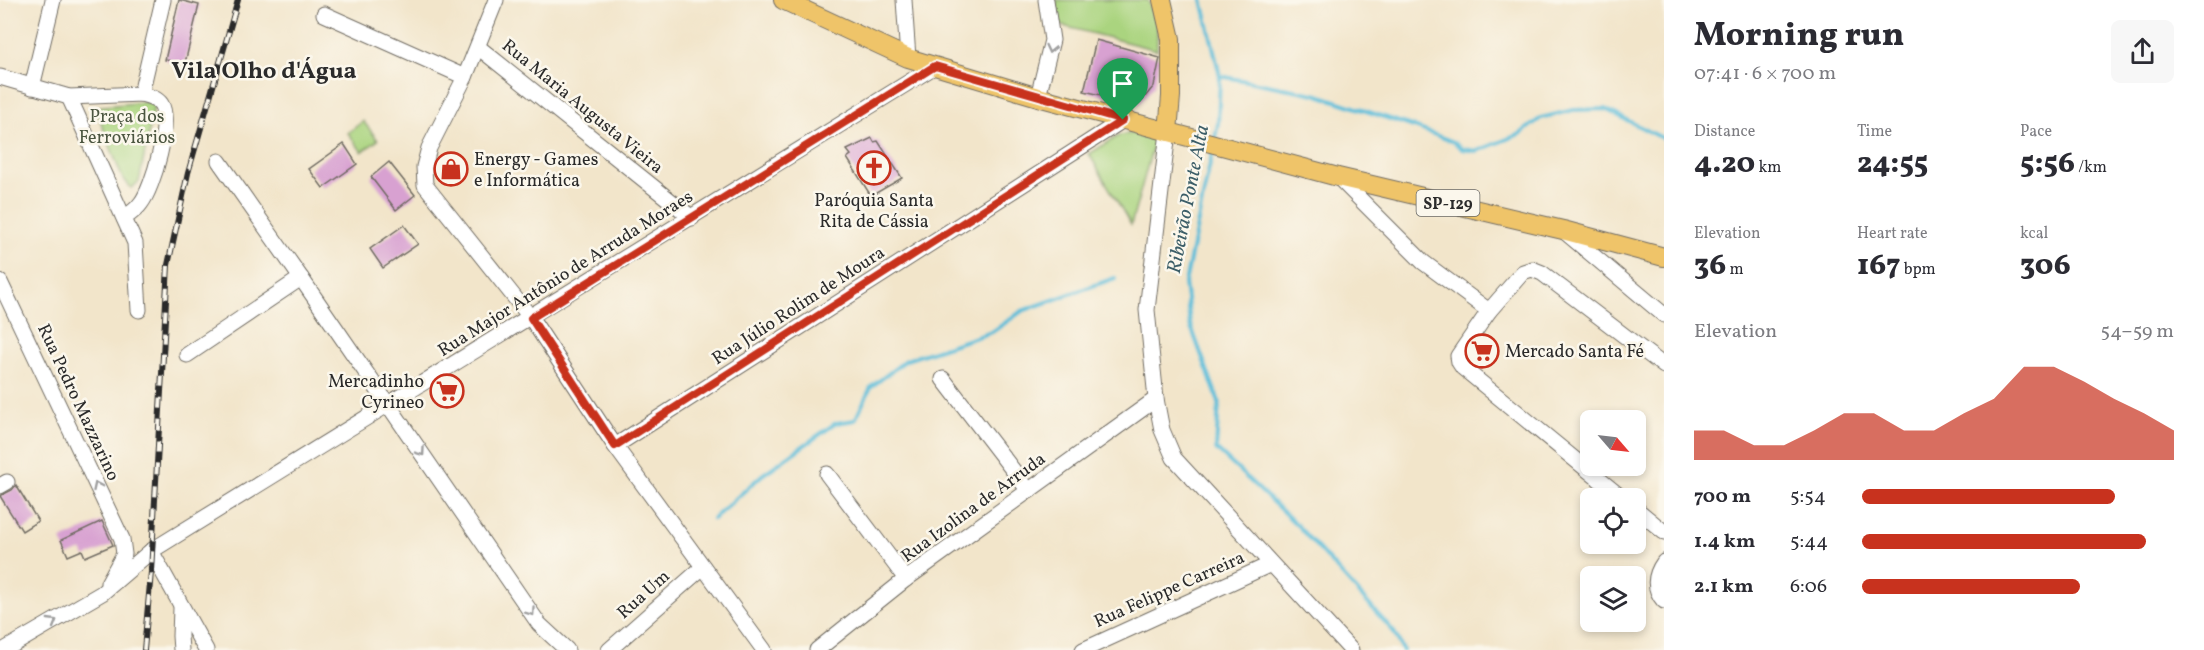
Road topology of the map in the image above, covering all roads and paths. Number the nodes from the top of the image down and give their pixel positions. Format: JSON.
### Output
{"nodes":[{"id":1,"x":53,"y":0,"type":"edge"},
{"id":2,"x":163,"y":0,"type":"edge"},
{"id":3,"x":496,"y":0,"type":"edge"},
{"id":4,"x":783,"y":0,"type":"edge"},
{"id":5,"x":904,"y":0,"type":"edge"},
{"id":6,"x":1046,"y":0,"type":"edge"},
{"id":7,"x":1162,"y":0,"type":"edge"},
{"id":8,"x":324,"y":14,"type":"dead end"},
{"id":9,"x":478,"y":47,"type":"junction"},
{"id":10,"x":908,"y":58,"type":"junction"},
{"id":11,"x":935,"y":66,"type":"junction"},
{"id":12,"x":0,"y":77,"type":"edge"},
{"id":13,"x":465,"y":77,"type":"junction"},
{"id":14,"x":32,"y":87,"type":"junction"},
{"id":15,"x":141,"y":94,"type":"junction"},
{"id":16,"x":69,"y":97,"type":"junction"},
{"id":17,"x":1038,"y":97,"type":"junction"},
{"id":18,"x":1123,"y":120,"type":"junction"},
{"id":19,"x":1168,"y":132,"type":"junction"},
{"id":20,"x":219,"y":161,"type":"dead end"},
{"id":21,"x":1338,"y":177,"type":"junction"},
{"id":22,"x":124,"y":218,"type":"junction"},
{"id":23,"x":692,"y":218,"type":"junction"},
{"id":24,"x":1563,"y":230,"type":"junction"},
{"id":25,"x":1664,"y":257,"type":"edge"},
{"id":26,"x":301,"y":278,"type":"junction"},
{"id":27,"x":0,"y":282,"type":"edge"},
{"id":28,"x":139,"y":310,"type":"dead end"},
{"id":29,"x":1489,"y":312,"type":"junction"},
{"id":30,"x":1664,"y":315,"type":"edge"},
{"id":31,"x":531,"y":318,"type":"junction"},
{"id":32,"x":187,"y":355,"type":"dead end"},
{"id":33,"x":1664,"y":366,"type":"edge"},
{"id":34,"x":943,"y":379,"type":"dead end"},
{"id":35,"x":1155,"y":399,"type":"junction"},
{"id":36,"x":388,"y":404,"type":"junction"},
{"id":37,"x":615,"y":446,"type":"junction"},
{"id":38,"x":827,"y":474,"type":"dead end"},
{"id":39,"x":1610,"y":488,"type":"edge"},
{"id":40,"x":1029,"y":491,"type":"junction"},
{"id":41,"x":1646,"y":517,"type":"edge"},
{"id":42,"x":1664,"y":532,"type":"edge"},
{"id":43,"x":122,"y":539,"type":"junction"},
{"id":44,"x":151,"y":551,"type":"junction"},
{"id":45,"x":1271,"y":564,"type":"junction"},
{"id":46,"x":1661,"y":566,"type":"edge"},
{"id":47,"x":703,"y":567,"type":"junction"},
{"id":48,"x":906,"y":579,"type":"junction"},
{"id":49,"x":102,"y":593,"type":"junction"},
{"id":50,"x":1664,"y":601,"type":"edge"},
{"id":51,"x":181,"y":608,"type":"junction"},
{"id":52,"x":4,"y":650,"type":"edge"},
{"id":53,"x":181,"y":650,"type":"edge"},
{"id":54,"x":206,"y":650,"type":"edge"},
{"id":55,"x":567,"y":650,"type":"edge"},
{"id":56,"x":609,"y":650,"type":"edge"},
{"id":57,"x":764,"y":650,"type":"edge"},
{"id":58,"x":817,"y":650,"type":"edge"},
{"id":59,"x":1083,"y":650,"type":"edge"},
{"id":60,"x":1351,"y":650,"type":"edge"}],
"edges":[{"from":1,"to":14,"type":"street"},
{"from":2,"to":15,"type":"street"},
{"from":3,"to":9,"type":"street"},
{"from":4,"to":10,"type":"main road"},
{"from":5,"to":10,"type":"street"},
{"from":6,"to":17,"type":"street","one_way":true},
{"from":7,"to":19,"type":"main road"},
{"from":8,"to":13,"type":"street"},
{"from":9,"to":13,"type":"street"},
{"from":9,"to":23,"type":"street","name":"Rua Maria Augusta Vieira"},
{"from":10,"to":11,"type":"main road"},
{"from":11,"to":17,"type":"main road"},
{"from":11,"to":23,"type":"street","name":"Rua Major Antônio de Arruda Moraes"},
{"from":12,"to":14,"type":"street"},
{"from":13,"to":31,"type":"street"},
{"from":14,"to":16,"type":"street"},
{"from":15,"to":16,"type":"street"},
{"from":15,"to":22,"type":"street"},
{"from":16,"to":22,"type":"street"},
{"from":17,"to":18,"type":"main road"},
{"from":18,"to":19,"type":"main road"},
{"from":18,"to":37,"type":"street","name":"Rua Júlio Rolim de Moura"},
{"from":19,"to":21,"type":"main road","number":"SP-129"},
{"from":19,"to":35,"type":"street"},
{"from":20,"to":26,"type":"street"},
{"from":21,"to":24,"type":"main road","number":"SP-129"},
{"from":21,"to":29,"type":"street"},
{"from":22,"to":28,"type":"street"},
{"from":23,"to":31,"type":"street","name":"Rua Major Antônio de Arruda Moraes"},
{"from":24,"to":25,"type":"main road","number":"SP-129"},
{"from":24,"to":30,"type":"street"},
{"from":26,"to":32,"type":"street"},
{"from":26,"to":36,"type":"street"},
{"from":43,"to":27,"type":"street","name":"Rua Pedro Mazzarino","one_way":true},
{"from":29,"to":33,"type":"street"},
{"from":29,"to":39,"type":"street"},
{"from":31,"to":36,"type":"street","name":"Rua Major Antônio de Arruda Moraes"},
{"from":31,"to":37,"type":"street"},
{"from":34,"to":40,"type":"street"},
{"from":35,"to":40,"type":"street","name":"Rua Izolina de Arruda"},
{"from":35,"to":45,"type":"street"},
{"from":36,"to":44,"type":"street","name":"Rua Major Antônio de Arruda Moraes"},
{"from":36,"to":55,"type":"street","one_way":true},
{"from":37,"to":47,"type":"street"},
{"from":38,"to":48,"type":"street"},
{"from":40,"to":48,"type":"street","name":"Rua Izolina de Arruda"},
{"from":41,"to":42,"type":"street"},
{"from":43,"to":44,"type":"street"},
{"from":43,"to":49,"type":"street"},
{"from":44,"to":49,"type":"street","name":"Rua Major Antônio de Arruda Moraes"},
{"from":44,"to":51,"type":"street"},
{"from":45,"to":59,"type":"street","name":"Rua Felippe Carreira"},
{"from":45,"to":60,"type":"street"},
{"from":46,"to":50,"type":"street"},
{"from":47,"to":56,"type":"street","name":"Rua Um"},
{"from":47,"to":57,"type":"street"},
{"from":48,"to":58,"type":"street","name":"Rua Izolina de Arruda"},
{"from":52,"to":49,"type":"street","name":"Rua Major Antônio de Arruda Moraes","one_way":true},
{"from":51,"to":53,"type":"street"},
{"from":51,"to":54,"type":"street"}]}
